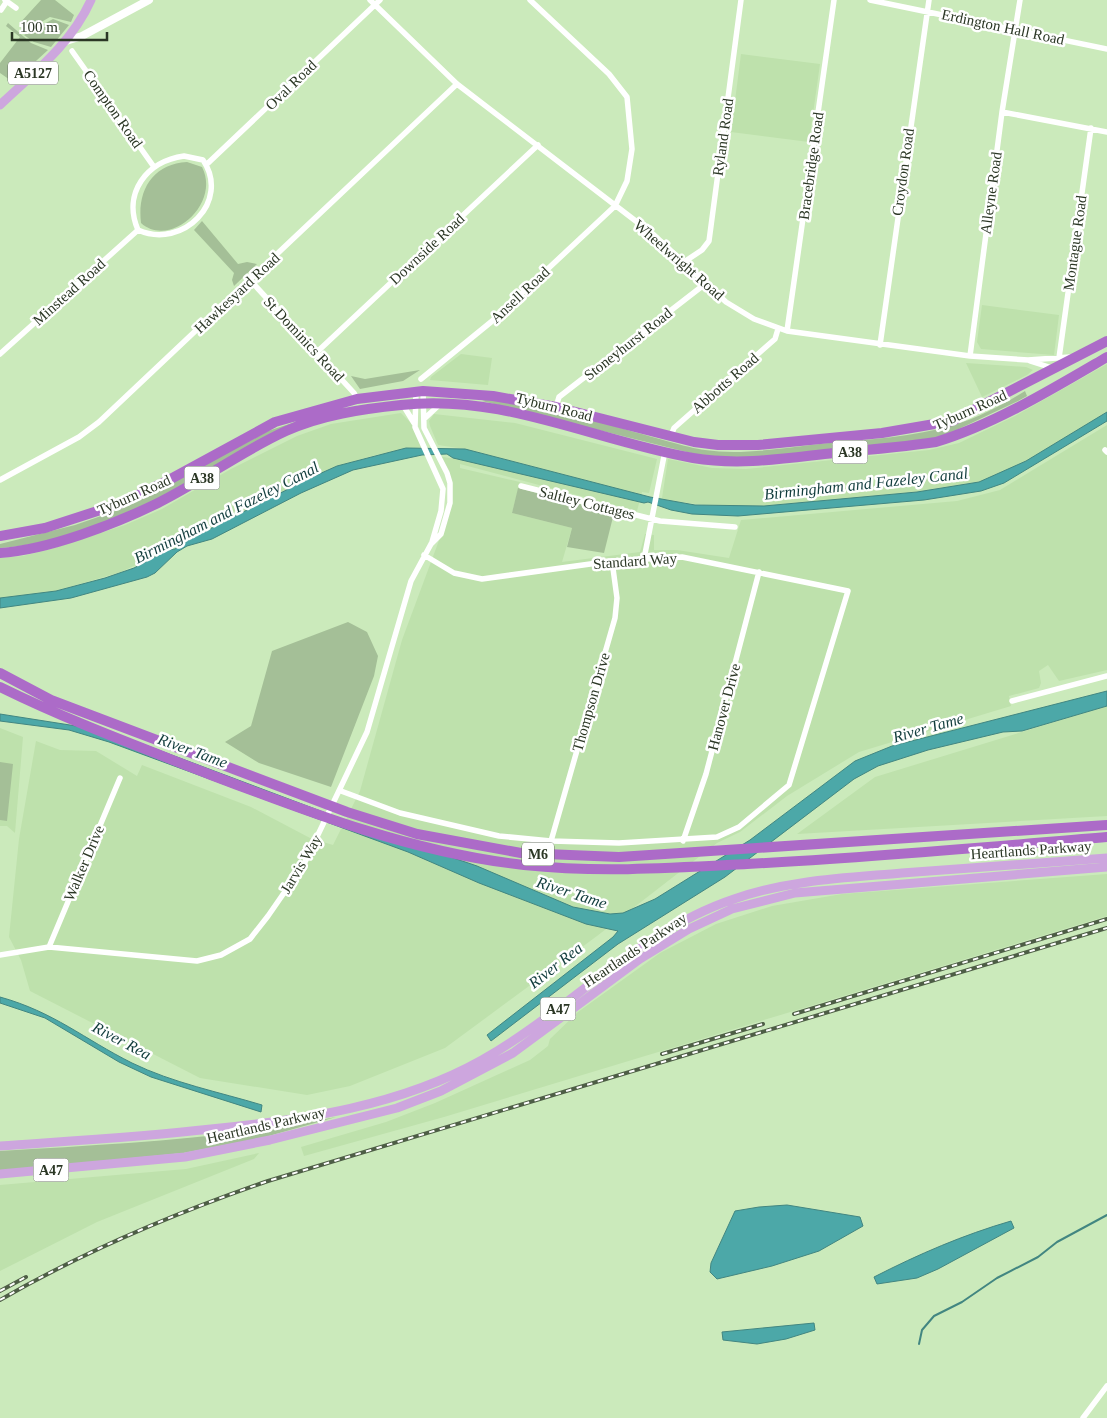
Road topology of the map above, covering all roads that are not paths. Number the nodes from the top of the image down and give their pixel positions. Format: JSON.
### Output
{"nodes":[{"id":1,"x":90,"y":0,"type":"edge"},
{"id":2,"x":149,"y":0,"type":"edge"},
{"id":3,"x":380,"y":0,"type":"edge"},
{"id":4,"x":530,"y":0,"type":"edge"},
{"id":5,"x":741,"y":0,"type":"edge"},
{"id":6,"x":834,"y":0,"type":"edge"},
{"id":7,"x":870,"y":0,"type":"edge"},
{"id":8,"x":929,"y":0,"type":"edge"},
{"id":9,"x":1020,"y":0,"type":"edge"},
{"id":10,"x":6,"y":1,"type":"edge"},
{"id":11,"x":373,"y":2,"type":"edge"},
{"id":12,"x":16,"y":8,"type":"dead end"},
{"id":13,"x":1,"y":10,"type":"edge"},
{"id":14,"x":926,"y":11,"type":"junction"},
{"id":15,"x":1014,"y":30,"type":"junction"},
{"id":16,"x":66,"y":42,"type":"junction"},
{"id":17,"x":1107,"y":49,"type":"edge"},
{"id":18,"x":72,"y":51,"type":"dead end"},
{"id":19,"x":458,"y":84,"type":"junction"},
{"id":20,"x":0,"y":105,"type":"edge"},
{"id":21,"x":1002,"y":112,"type":"junction"},
{"id":22,"x":1092,"y":128,"type":"junction"},
{"id":23,"x":1107,"y":132,"type":"edge"},
{"id":24,"x":538,"y":145,"type":"junction"},
{"id":25,"x":206,"y":165,"type":"junction"},
{"id":26,"x":154,"y":167,"type":"junction"},
{"id":27,"x":614,"y":206,"type":"junction"},
{"id":28,"x":138,"y":230,"type":"junction"},
{"id":29,"x":684,"y":262,"type":"junction"},
{"id":30,"x":250,"y":280,"type":"junction"},
{"id":31,"x":706,"y":284,"type":"junction"},
{"id":32,"x":778,"y":329,"type":"junction"},
{"id":33,"x":788,"y":331,"type":"junction"},
{"id":34,"x":1107,"y":342,"type":"edge"},
{"id":35,"x":880,"y":345,"type":"junction"},
{"id":36,"x":1107,"y":346,"type":"edge"},
{"id":37,"x":1090,"y":351,"type":"junction"},
{"id":38,"x":317,"y":352,"type":"junction"},
{"id":39,"x":0,"y":354,"type":"edge"},
{"id":40,"x":970,"y":356,"type":"junction"},
{"id":41,"x":1107,"y":356,"type":"edge"},
{"id":42,"x":1028,"y":360,"type":"junction"},
{"id":43,"x":1058,"y":363,"type":"junction"},
{"id":44,"x":1039,"y":365,"type":"junction"},
{"id":45,"x":421,"y":379,"type":"dead end"},
{"id":46,"x":1038,"y":379,"type":"junction"},
{"id":47,"x":420,"y":391,"type":"junction"},
{"id":48,"x":357,"y":399,"type":"junction"},
{"id":49,"x":445,"y":403,"type":"junction"},
{"id":50,"x":419,"y":404,"type":"junction"},
{"id":51,"x":402,"y":405,"type":"junction"},
{"id":52,"x":556,"y":407,"type":"junction"},
{"id":53,"x":424,"y":419,"type":"junction"},
{"id":54,"x":415,"y":427,"type":"junction"},
{"id":55,"x":670,"y":436,"type":"junction"},
{"id":56,"x":665,"y":451,"type":"junction"},
{"id":57,"x":0,"y":480,"type":"edge"},
{"id":58,"x":521,"y":486,"type":"dead end"},
{"id":59,"x":653,"y":520,"type":"junction"},
{"id":60,"x":735,"y":527,"type":"dead end"},
{"id":61,"x":20,"y":534,"type":"junction"},
{"id":62,"x":0,"y":536,"type":"edge"},
{"id":63,"x":0,"y":540,"type":"edge"},
{"id":64,"x":431,"y":544,"type":"junction"},
{"id":65,"x":0,"y":553,"type":"edge"},
{"id":66,"x":424,"y":555,"type":"junction"},
{"id":67,"x":644,"y":559,"type":"junction"},
{"id":68,"x":612,"y":562,"type":"junction"},
{"id":69,"x":758,"y":572,"type":"junction"},
{"id":70,"x":0,"y":673,"type":"edge"},
{"id":71,"x":1107,"y":676,"type":"edge"},
{"id":72,"x":0,"y":687,"type":"edge"},
{"id":73,"x":1012,"y":702,"type":"dead end"},
{"id":74,"x":120,"y":778,"type":"dead end"},
{"id":75,"x":341,"y":791,"type":"junction"},
{"id":76,"x":1107,"y":825,"type":"edge"},
{"id":77,"x":1107,"y":837,"type":"edge"},
{"id":78,"x":551,"y":841,"type":"junction"},
{"id":79,"x":683,"y":841,"type":"junction"},
{"id":80,"x":1107,"y":858,"type":"edge"},
{"id":81,"x":1107,"y":867,"type":"edge"},
{"id":82,"x":49,"y":947,"type":"junction"},
{"id":83,"x":0,"y":955,"type":"edge"},
{"id":84,"x":0,"y":1146,"type":"edge"},
{"id":85,"x":0,"y":1174,"type":"edge"},
{"id":86,"x":1107,"y":1386,"type":"edge"},
{"id":87,"x":1083,"y":1418,"type":"edge"}],
"edges":[{"from":1,"to":16,"type":"main road","number":"A5127"},
{"from":2,"to":16,"type":"street"},
{"from":3,"to":11,"type":"street"},
{"from":4,"to":27,"type":"street","name":"Ansell Road"},
{"from":5,"to":29,"type":"street","name":"Ryland Road"},
{"from":6,"to":33,"type":"street","name":"Bracebridge Road"},
{"from":7,"to":14,"type":"street","name":"Erdington Hall Road"},
{"from":8,"to":14,"type":"street","name":"Croydon Road"},
{"from":9,"to":15,"type":"street","name":"Alleyne Road"},
{"from":10,"to":12,"type":"street"},
{"from":10,"to":13,"type":"street"},
{"from":11,"to":19,"type":"street","name":"Wheelwright Road"},
{"from":11,"to":25,"type":"street","name":"Oval Road"},
{"from":14,"to":15,"type":"street","name":"Erdington Hall Road"},
{"from":14,"to":35,"type":"street","name":"Croydon Road"},
{"from":15,"to":17,"type":"street","name":"Erdington Hall Road"},
{"from":15,"to":21,"type":"street","name":"Alleyne Road"},
{"from":16,"to":20,"type":"main road","number":"A5127"},
{"from":18,"to":26,"type":"street","name":"Compton Road"},
{"from":19,"to":24,"type":"street","name":"Wheelwright Road"},
{"from":19,"to":30,"type":"street","name":"Hawkesyard Road"},
{"from":21,"to":22,"type":"street"},
{"from":21,"to":40,"type":"street","name":"Alleyne Road"},
{"from":22,"to":23,"type":"street"},
{"from":22,"to":43,"type":"street","name":"Montague Road"},
{"from":24,"to":27,"type":"street","name":"Wheelwright Road"},
{"from":24,"to":38,"type":"street","name":"Downside Road"},
{"from":25,"to":26,"type":"street"},
{"from":25,"to":28,"type":"street"},
{"from":26,"to":28,"type":"street"},
{"from":27,"to":29,"type":"street","name":"Wheelwright Road"},
{"from":27,"to":45,"type":"street","name":"Ansell Road"},
{"from":28,"to":39,"type":"street","name":"Minstead Road"},
{"from":29,"to":31,"type":"street","name":"Wheelwright Road"},
{"from":30,"to":38,"type":"street","name":"St Dominics Road"},
{"from":30,"to":57,"type":"street","name":"Hawkesyard Road"},
{"from":31,"to":32,"type":"street","name":"Wheelwright Road"},
{"from":31,"to":52,"type":"street","name":"Stoneyhurst Road"},
{"from":32,"to":33,"type":"street","name":"Wheelwright Road"},
{"from":32,"to":55,"type":"street","name":"Abbotts Road"},
{"from":33,"to":35,"type":"street","name":"Wheelwright Road"},
{"from":34,"to":37,"type":"highway","name":"Tyburn Road","number":"A38"},
{"from":35,"to":40,"type":"street","name":"Wheelwright Road"},
{"from":36,"to":37,"type":"highway"},
{"from":37,"to":43,"type":"highway","name":"Tyburn Road","number":"A38"},
{"from":38,"to":48,"type":"street","name":"St Dominics Road"},
{"from":40,"to":42,"type":"street","name":"Wheelwright Road"},
{"from":41,"to":43,"type":"highway"},
{"from":41,"to":56,"type":"highway","name":"Tyburn Road","number":"A38"},
{"from":42,"to":43,"type":"street","name":"Wheelwright Road"},
{"from":42,"to":44,"type":"street","name":"Wheelwright Road"},
{"from":43,"to":44,"type":"street","name":"Wheelwright Road"},
{"from":43,"to":46,"type":"highway","name":"Tyburn Road","number":"A38"},
{"from":44,"to":46,"type":"street"},
{"from":46,"to":55,"type":"highway","name":"Tyburn Road","number":"A38"},
{"from":47,"to":48,"type":"highway","name":"Tyburn Road","number":"A38"},
{"from":47,"to":50,"type":"street"},
{"from":47,"to":52,"type":"highway","name":"Tyburn Road","number":"A38"},
{"from":48,"to":61,"type":"highway","name":"Tyburn Road","number":"A38"},
{"from":49,"to":50,"type":"highway","name":"Tyburn Road","number":"A38"},
{"from":49,"to":53,"type":"street"},
{"from":49,"to":56,"type":"highway","name":"Tyburn Road","number":"A38"},
{"from":50,"to":51,"type":"highway","name":"Tyburn Road","number":"A38"},
{"from":50,"to":53,"type":"street","name":"Jarvis Way"},
{"from":50,"to":54,"type":"street"},
{"from":51,"to":54,"type":"street"},
{"from":51,"to":65,"type":"highway","name":"Tyburn Road","number":"A38"},
{"from":52,"to":55,"type":"highway","name":"Tyburn Road","number":"A38"},
{"from":53,"to":64,"type":"street","name":"Jarvis Way"},
{"from":54,"to":64,"type":"street","name":"Jarvis Way"},
{"from":56,"to":59,"type":"street","name":"Saltley Cottages"},
{"from":58,"to":59,"type":"street","name":"Saltley Cottages"},
{"from":59,"to":60,"type":"street","name":"Saltley Cottages"},
{"from":59,"to":67,"type":"street"},
{"from":61,"to":62,"type":"highway","name":"Tyburn Road","number":"A38"},
{"from":61,"to":63,"type":"highway"},
{"from":64,"to":66,"type":"street","name":"Jarvis Way"},
{"from":66,"to":68,"type":"street","name":"Standard Way"},
{"from":66,"to":75,"type":"street","name":"Jarvis Way"},
{"from":67,"to":68,"type":"street","name":"Standard Way"},
{"from":67,"to":69,"type":"street","name":"Standard Way"},
{"from":68,"to":78,"type":"street","name":"Thompson Drive"},
{"from":69,"to":79,"type":"street","name":"Hanover Drive"},
{"from":69,"to":79,"type":"street","name":"Standard Way"},
{"from":70,"to":76,"type":"highway","number":"M6"},
{"from":71,"to":73,"type":"street"},
{"from":72,"to":77,"type":"highway","number":"M6"},
{"from":74,"to":82,"type":"street","name":"Walker Drive"},
{"from":75,"to":78,"type":"street"},
{"from":75,"to":82,"type":"street","name":"Jarvis Way"},
{"from":78,"to":79,"type":"street"},
{"from":80,"to":84,"type":"main road","name":"Heartlands Parkway","number":"A47"},
{"from":81,"to":85,"type":"main road","name":"Heartlands Parkway","number":"A47"},
{"from":82,"to":83,"type":"street","name":"Jarvis Way"},
{"from":86,"to":87,"type":"street"}]}
